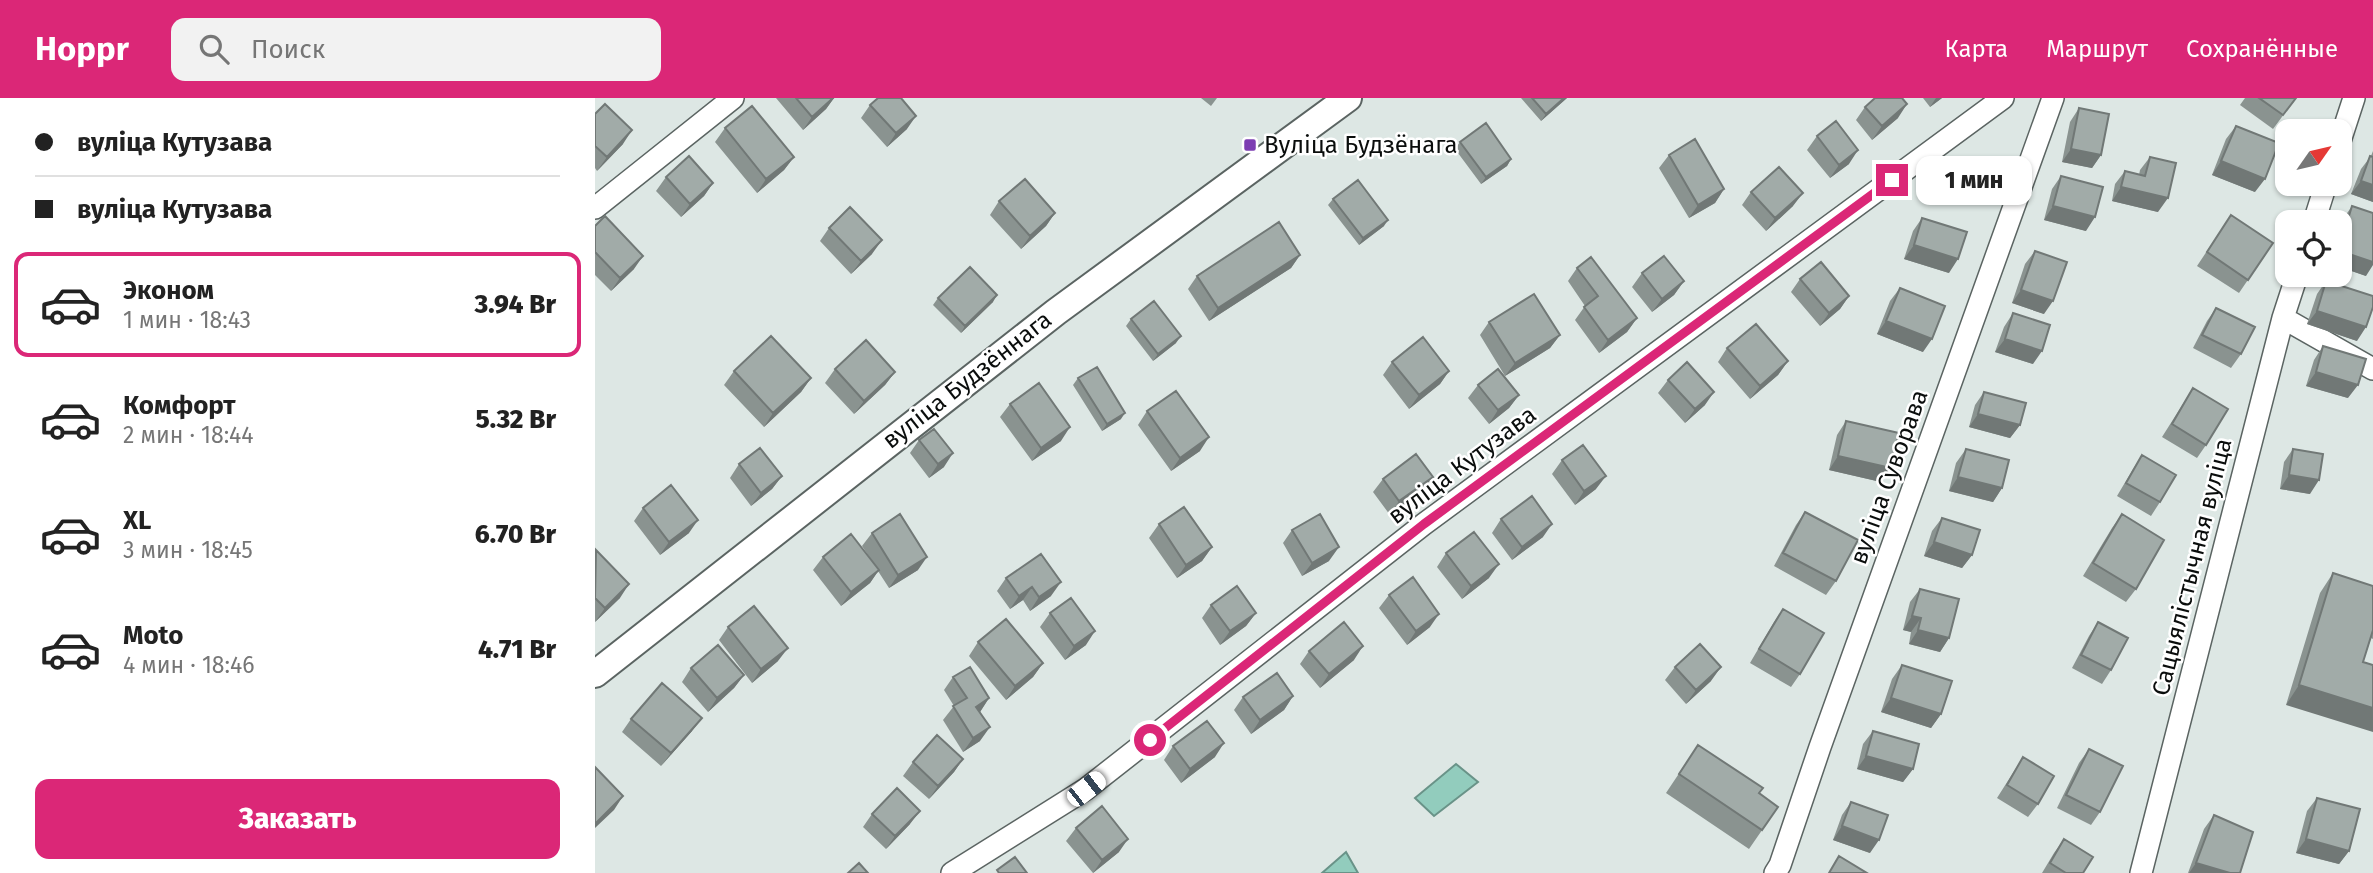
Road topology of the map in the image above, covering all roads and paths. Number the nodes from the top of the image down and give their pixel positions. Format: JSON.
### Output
{"nodes":[{"id":1,"x":733,"y":98,"type":"edge"},
{"id":2,"x":1348,"y":98,"type":"edge"},
{"id":3,"x":2003,"y":98,"type":"edge"},
{"id":4,"x":2053,"y":98,"type":"edge"},
{"id":5,"x":2354,"y":98,"type":"edge"},
{"id":6,"x":2347,"y":119,"type":"edge"},
{"id":7,"x":595,"y":208,"type":"edge"},
{"id":8,"x":2293,"y":287,"type":"edge"},
{"id":9,"x":2283,"y":318,"type":"junction"},
{"id":10,"x":2373,"y":369,"type":"edge"},
{"id":11,"x":595,"y":674,"type":"edge"},
{"id":12,"x":951,"y":873,"type":"edge"},
{"id":13,"x":1775,"y":873,"type":"edge"},
{"id":14,"x":2141,"y":873,"type":"edge"}],
"edges":[{"from":1,"to":7,"type":"street"},
{"from":2,"to":11,"type":"street","name":"вуліца Будзённага"},
{"from":3,"to":12,"type":"street","name":"вуліца Кутузава"},
{"from":4,"to":13,"type":"street","name":"вуліца Суворава"},
{"from":5,"to":6,"type":"street"},
{"from":8,"to":9,"type":"street","name":"Сацыялістычная вуліца"},
{"from":9,"to":10,"type":"street"},
{"from":9,"to":14,"type":"street","name":"Сацыялістычная вуліца"}]}
